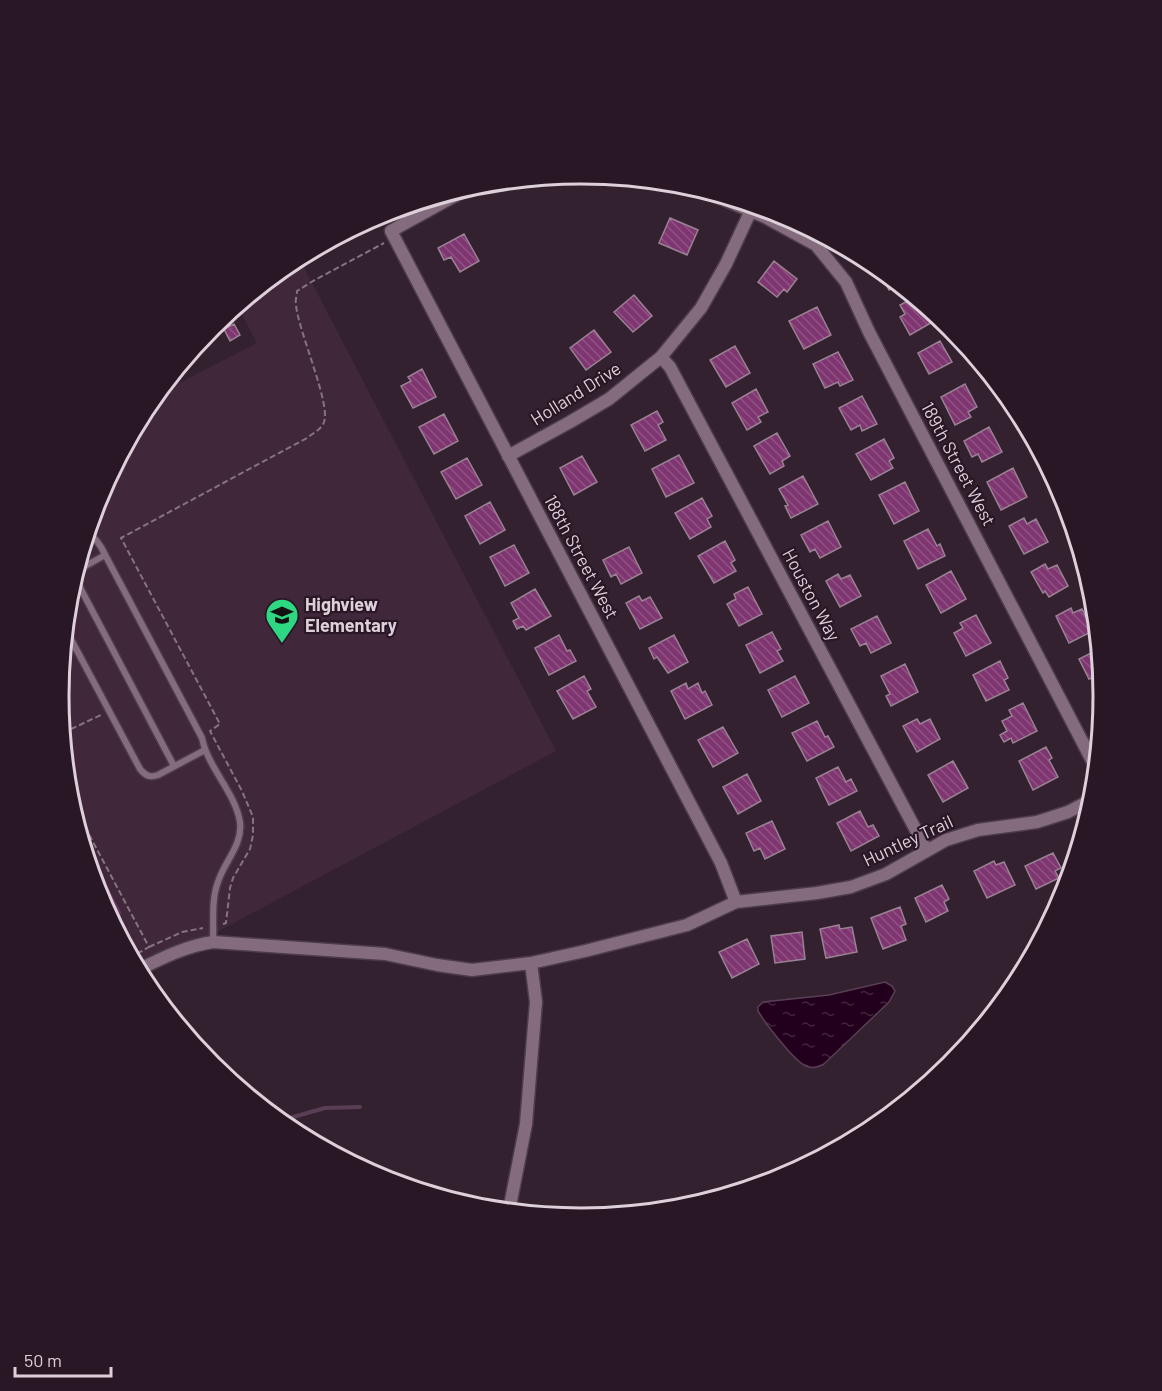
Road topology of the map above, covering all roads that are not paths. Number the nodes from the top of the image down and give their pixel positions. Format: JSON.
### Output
{"nodes":[{"id":1,"x":448,"y":201,"type":"edge"},
{"id":2,"x":750,"y":212,"type":"edge"},
{"id":3,"x":769,"y":219,"type":"edge"},
{"id":4,"x":661,"y":357,"type":"junction"},
{"id":5,"x":508,"y":456,"type":"junction"},
{"id":6,"x":94,"y":538,"type":"edge"},
{"id":7,"x":105,"y":555,"type":"junction"},
{"id":8,"x":85,"y":567,"type":"edge"},
{"id":9,"x":81,"y":587,"type":"edge"},
{"id":10,"x":72,"y":641,"type":"edge"},
{"id":11,"x":205,"y":750,"type":"junction"},
{"id":12,"x":1090,"y":756,"type":"edge"},
{"id":13,"x":174,"y":766,"type":"junction"},
{"id":14,"x":1081,"y":805,"type":"edge"},
{"id":15,"x":927,"y":851,"type":"junction"},
{"id":16,"x":736,"y":902,"type":"junction"},
{"id":17,"x":213,"y":942,"type":"junction"},
{"id":18,"x":531,"y":963,"type":"junction"},
{"id":19,"x":147,"y":966,"type":"edge"},
{"id":20,"x":511,"y":1202,"type":"edge"}],
"edges":[{"from":1,"to":5,"type":"street","name":"188th Street West"},
{"from":2,"to":4,"type":"street","name":"Holland Drive"},
{"from":3,"to":12,"type":"street","name":"189th Street West"},
{"from":4,"to":5,"type":"street","name":"Holland Drive"},
{"from":4,"to":15,"type":"street","name":"Houston Way"},
{"from":5,"to":16,"type":"street","name":"188th Street West"},
{"from":6,"to":7,"type":"lane"},
{"from":7,"to":8,"type":"lane"},
{"from":7,"to":11,"type":"lane"},
{"from":9,"to":13,"type":"lane"},
{"from":10,"to":13,"type":"lane"},
{"from":11,"to":13,"type":"lane"},
{"from":11,"to":17,"type":"lane"},
{"from":14,"to":15,"type":"street","name":"Huntley Trail"},
{"from":15,"to":16,"type":"street","name":"Huntley Trail"},
{"from":16,"to":18,"type":"street","name":"Huntley Trail"},
{"from":17,"to":18,"type":"street","name":"Huntley Trail"},
{"from":17,"to":19,"type":"street","name":"Huntley Trail"},
{"from":18,"to":20,"type":"street"}]}
